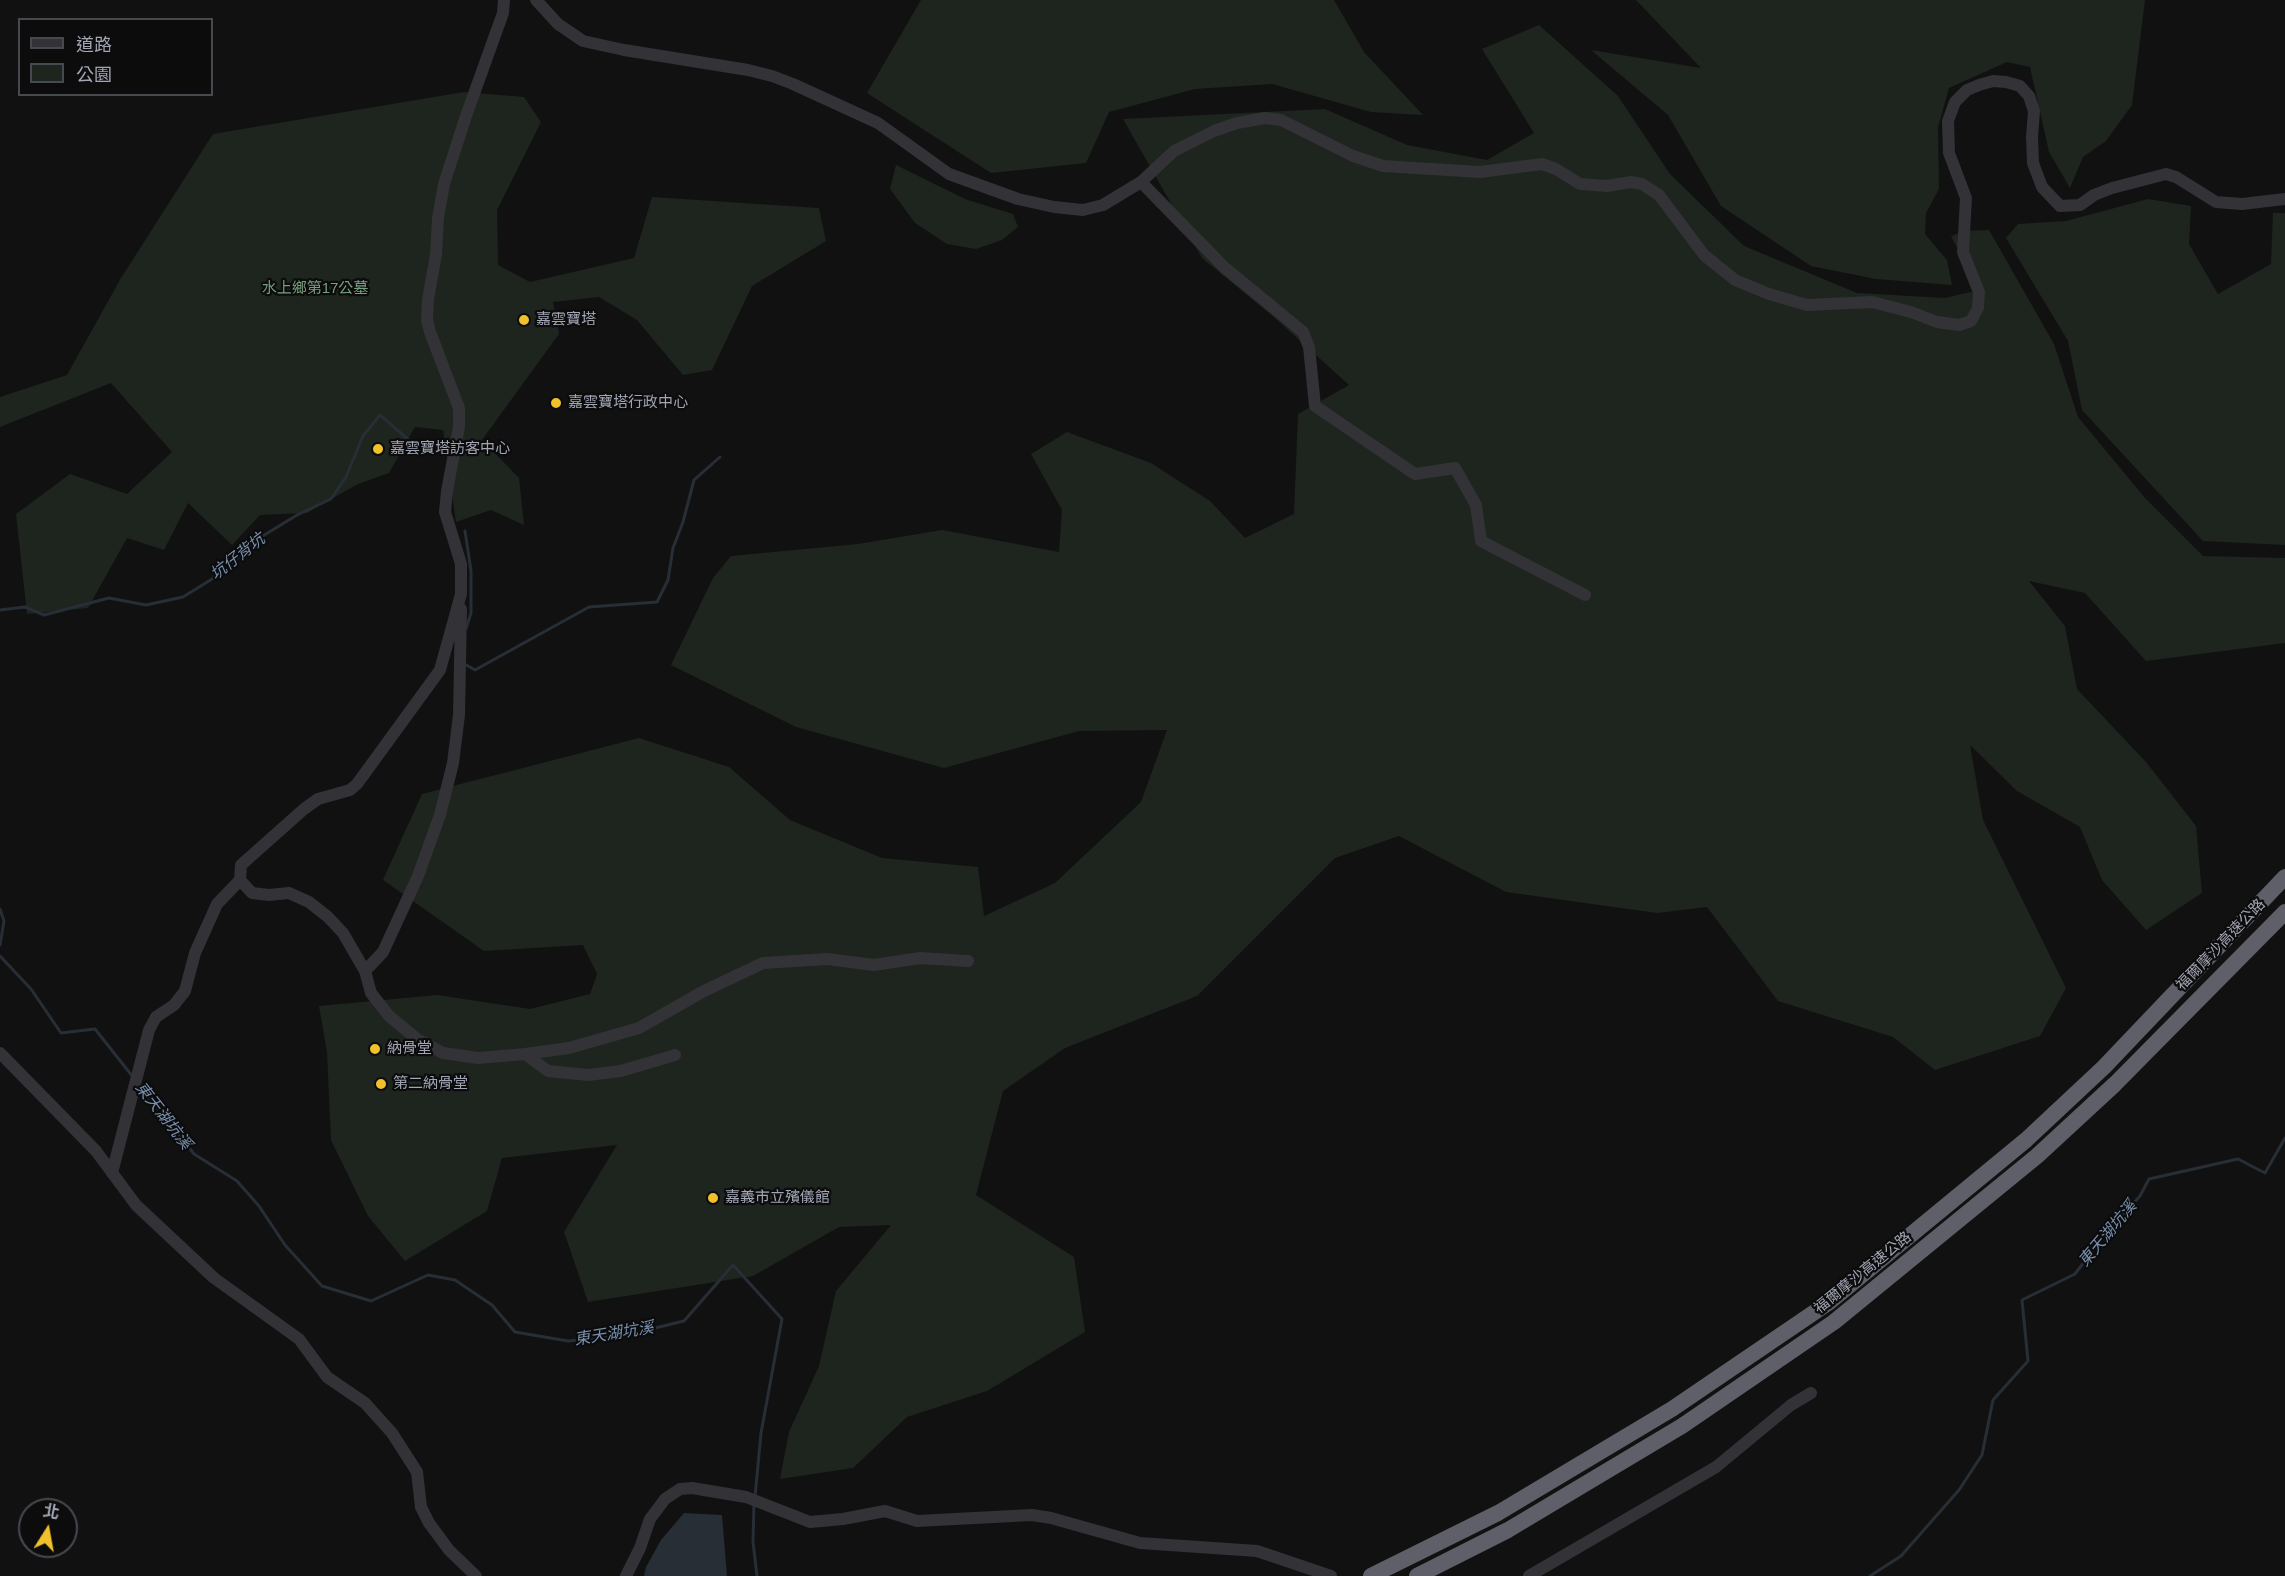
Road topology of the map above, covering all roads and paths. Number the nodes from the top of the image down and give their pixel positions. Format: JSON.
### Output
{"nodes":[{"id":1,"x":504,"y":0,"type":"edge"},
{"id":2,"x":536,"y":0,"type":"edge"},
{"id":3,"x":1141,"y":182,"type":"junction"},
{"id":4,"x":2285,"y":199,"type":"edge"},
{"id":5,"x":461,"y":594,"type":"junction"},
{"id":6,"x":1585,"y":595,"type":"dead end"},
{"id":7,"x":2285,"y":877,"type":"edge"},
{"id":8,"x":240,"y":879,"type":"junction"},
{"id":9,"x":2285,"y":912,"type":"edge"},
{"id":10,"x":969,"y":961,"type":"dead end"},
{"id":11,"x":364,"y":971,"type":"junction"},
{"id":12,"x":0,"y":1053,"type":"edge"},
{"id":13,"x":525,"y":1054,"type":"junction"},
{"id":14,"x":675,"y":1056,"type":"dead end"},
{"id":15,"x":112,"y":1173,"type":"junction"},
{"id":16,"x":1811,"y":1393,"type":"dead end"},
{"id":17,"x":476,"y":1576,"type":"edge"},
{"id":18,"x":626,"y":1576,"type":"edge"},
{"id":19,"x":1331,"y":1576,"type":"edge"},
{"id":20,"x":1371,"y":1576,"type":"edge"},
{"id":21,"x":1418,"y":1576,"type":"edge"},
{"id":22,"x":1529,"y":1576,"type":"edge"}],
"edges":[{"from":1,"to":5,"type":"street"},
{"from":2,"to":3,"type":"street"},
{"from":3,"to":4,"type":"street"},
{"from":3,"to":6,"type":"street"},
{"from":5,"to":8,"type":"street"},
{"from":5,"to":11,"type":"street"},
{"from":7,"to":20,"type":"highway","name":"福爾摩沙高速公路"},
{"from":8,"to":11,"type":"street"},
{"from":8,"to":15,"type":"street"},
{"from":9,"to":21,"type":"highway","name":"福爾摩沙高速公路"},
{"from":10,"to":13,"type":"street"},
{"from":11,"to":13,"type":"street"},
{"from":12,"to":15,"type":"street"},
{"from":13,"to":14,"type":"street"},
{"from":15,"to":17,"type":"street"},
{"from":16,"to":22,"type":"street"},
{"from":18,"to":19,"type":"street"}]}
